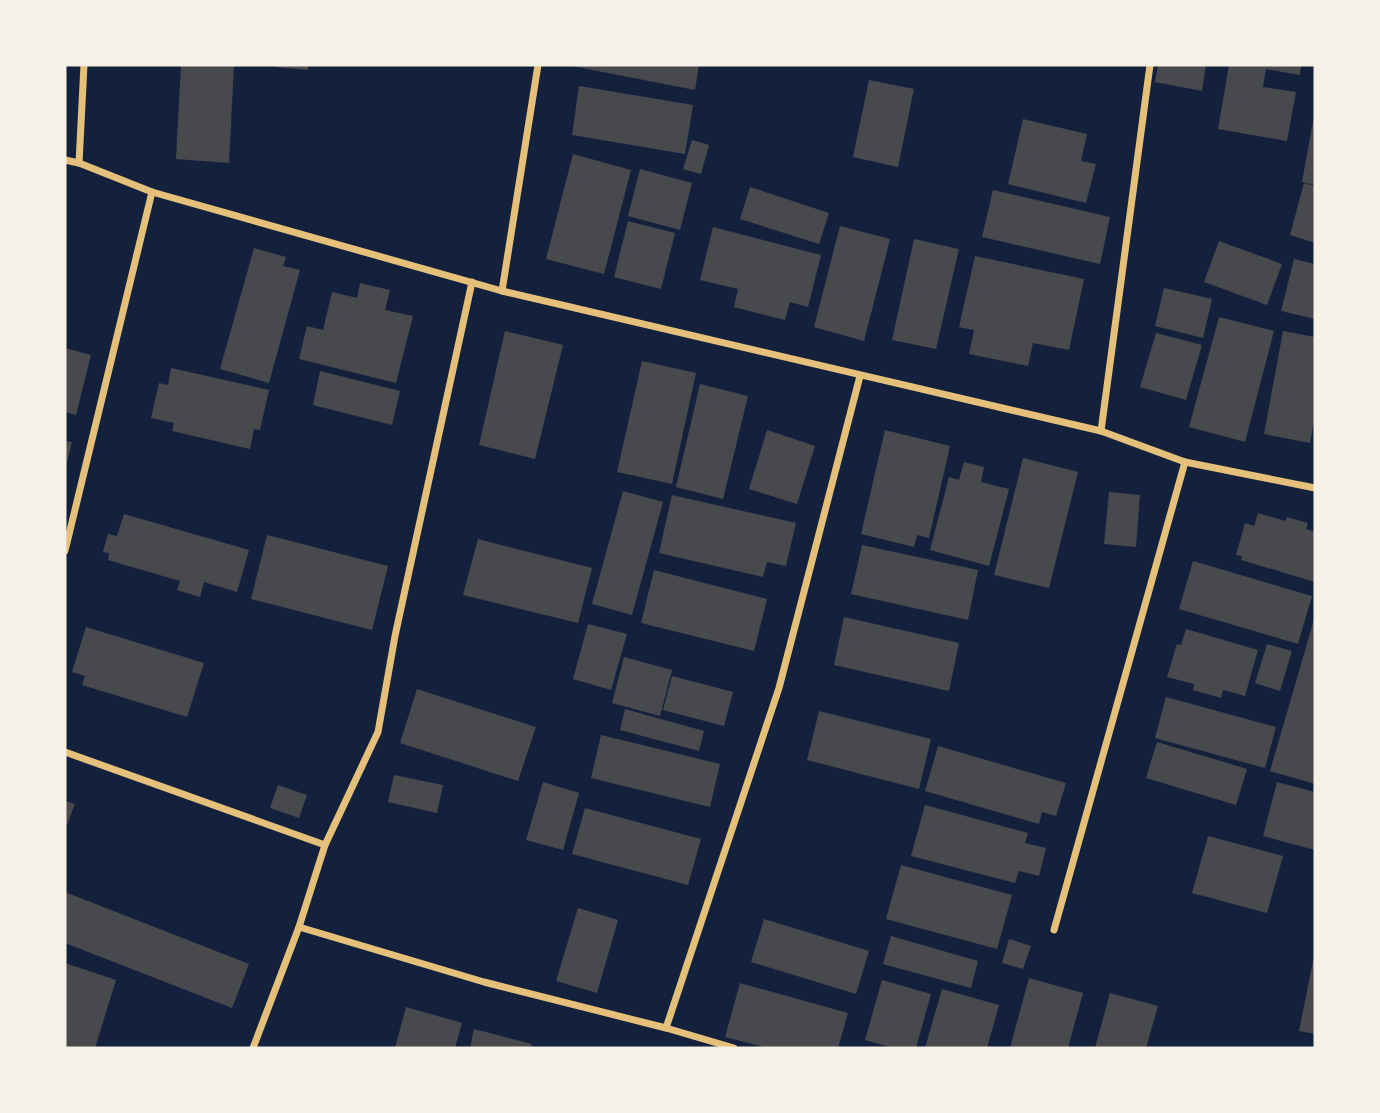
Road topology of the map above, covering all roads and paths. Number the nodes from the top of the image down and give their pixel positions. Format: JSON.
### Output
{"nodes":[{"id":1,"x":83,"y":65,"type":"edge"},
{"id":2,"x":538,"y":65,"type":"edge"},
{"id":3,"x":1150,"y":65,"type":"edge"},
{"id":4,"x":65,"y":160,"type":"edge"},
{"id":5,"x":79,"y":163,"type":"junction"},
{"id":6,"x":152,"y":192,"type":"junction"},
{"id":7,"x":471,"y":282,"type":"junction"},
{"id":8,"x":502,"y":291,"type":"junction"},
{"id":9,"x":860,"y":376,"type":"junction"},
{"id":10,"x":1101,"y":431,"type":"junction"},
{"id":11,"x":1185,"y":462,"type":"junction"},
{"id":12,"x":1315,"y":488,"type":"edge"},
{"id":13,"x":65,"y":551,"type":"edge"},
{"id":14,"x":65,"y":752,"type":"edge"},
{"id":15,"x":325,"y":845,"type":"junction"},
{"id":16,"x":299,"y":927,"type":"junction"},
{"id":17,"x":1054,"y":930,"type":"dead end"},
{"id":18,"x":666,"y":1028,"type":"junction"},
{"id":19,"x":253,"y":1048,"type":"edge"},
{"id":20,"x":734,"y":1048,"type":"edge"}],
"edges":[{"from":1,"to":5,"type":"street"},
{"from":2,"to":8,"type":"street"},
{"from":3,"to":10,"type":"street"},
{"from":4,"to":5,"type":"street"},
{"from":5,"to":6,"type":"street"},
{"from":6,"to":7,"type":"street"},
{"from":6,"to":13,"type":"street"},
{"from":7,"to":8,"type":"street"},
{"from":7,"to":15,"type":"street"},
{"from":8,"to":9,"type":"street"},
{"from":9,"to":10,"type":"street"},
{"from":9,"to":18,"type":"street"},
{"from":10,"to":11,"type":"street"},
{"from":11,"to":12,"type":"street"},
{"from":11,"to":17,"type":"street"},
{"from":14,"to":15,"type":"street"},
{"from":15,"to":16,"type":"street"},
{"from":16,"to":18,"type":"street"},
{"from":16,"to":19,"type":"street"},
{"from":18,"to":20,"type":"street"}]}
